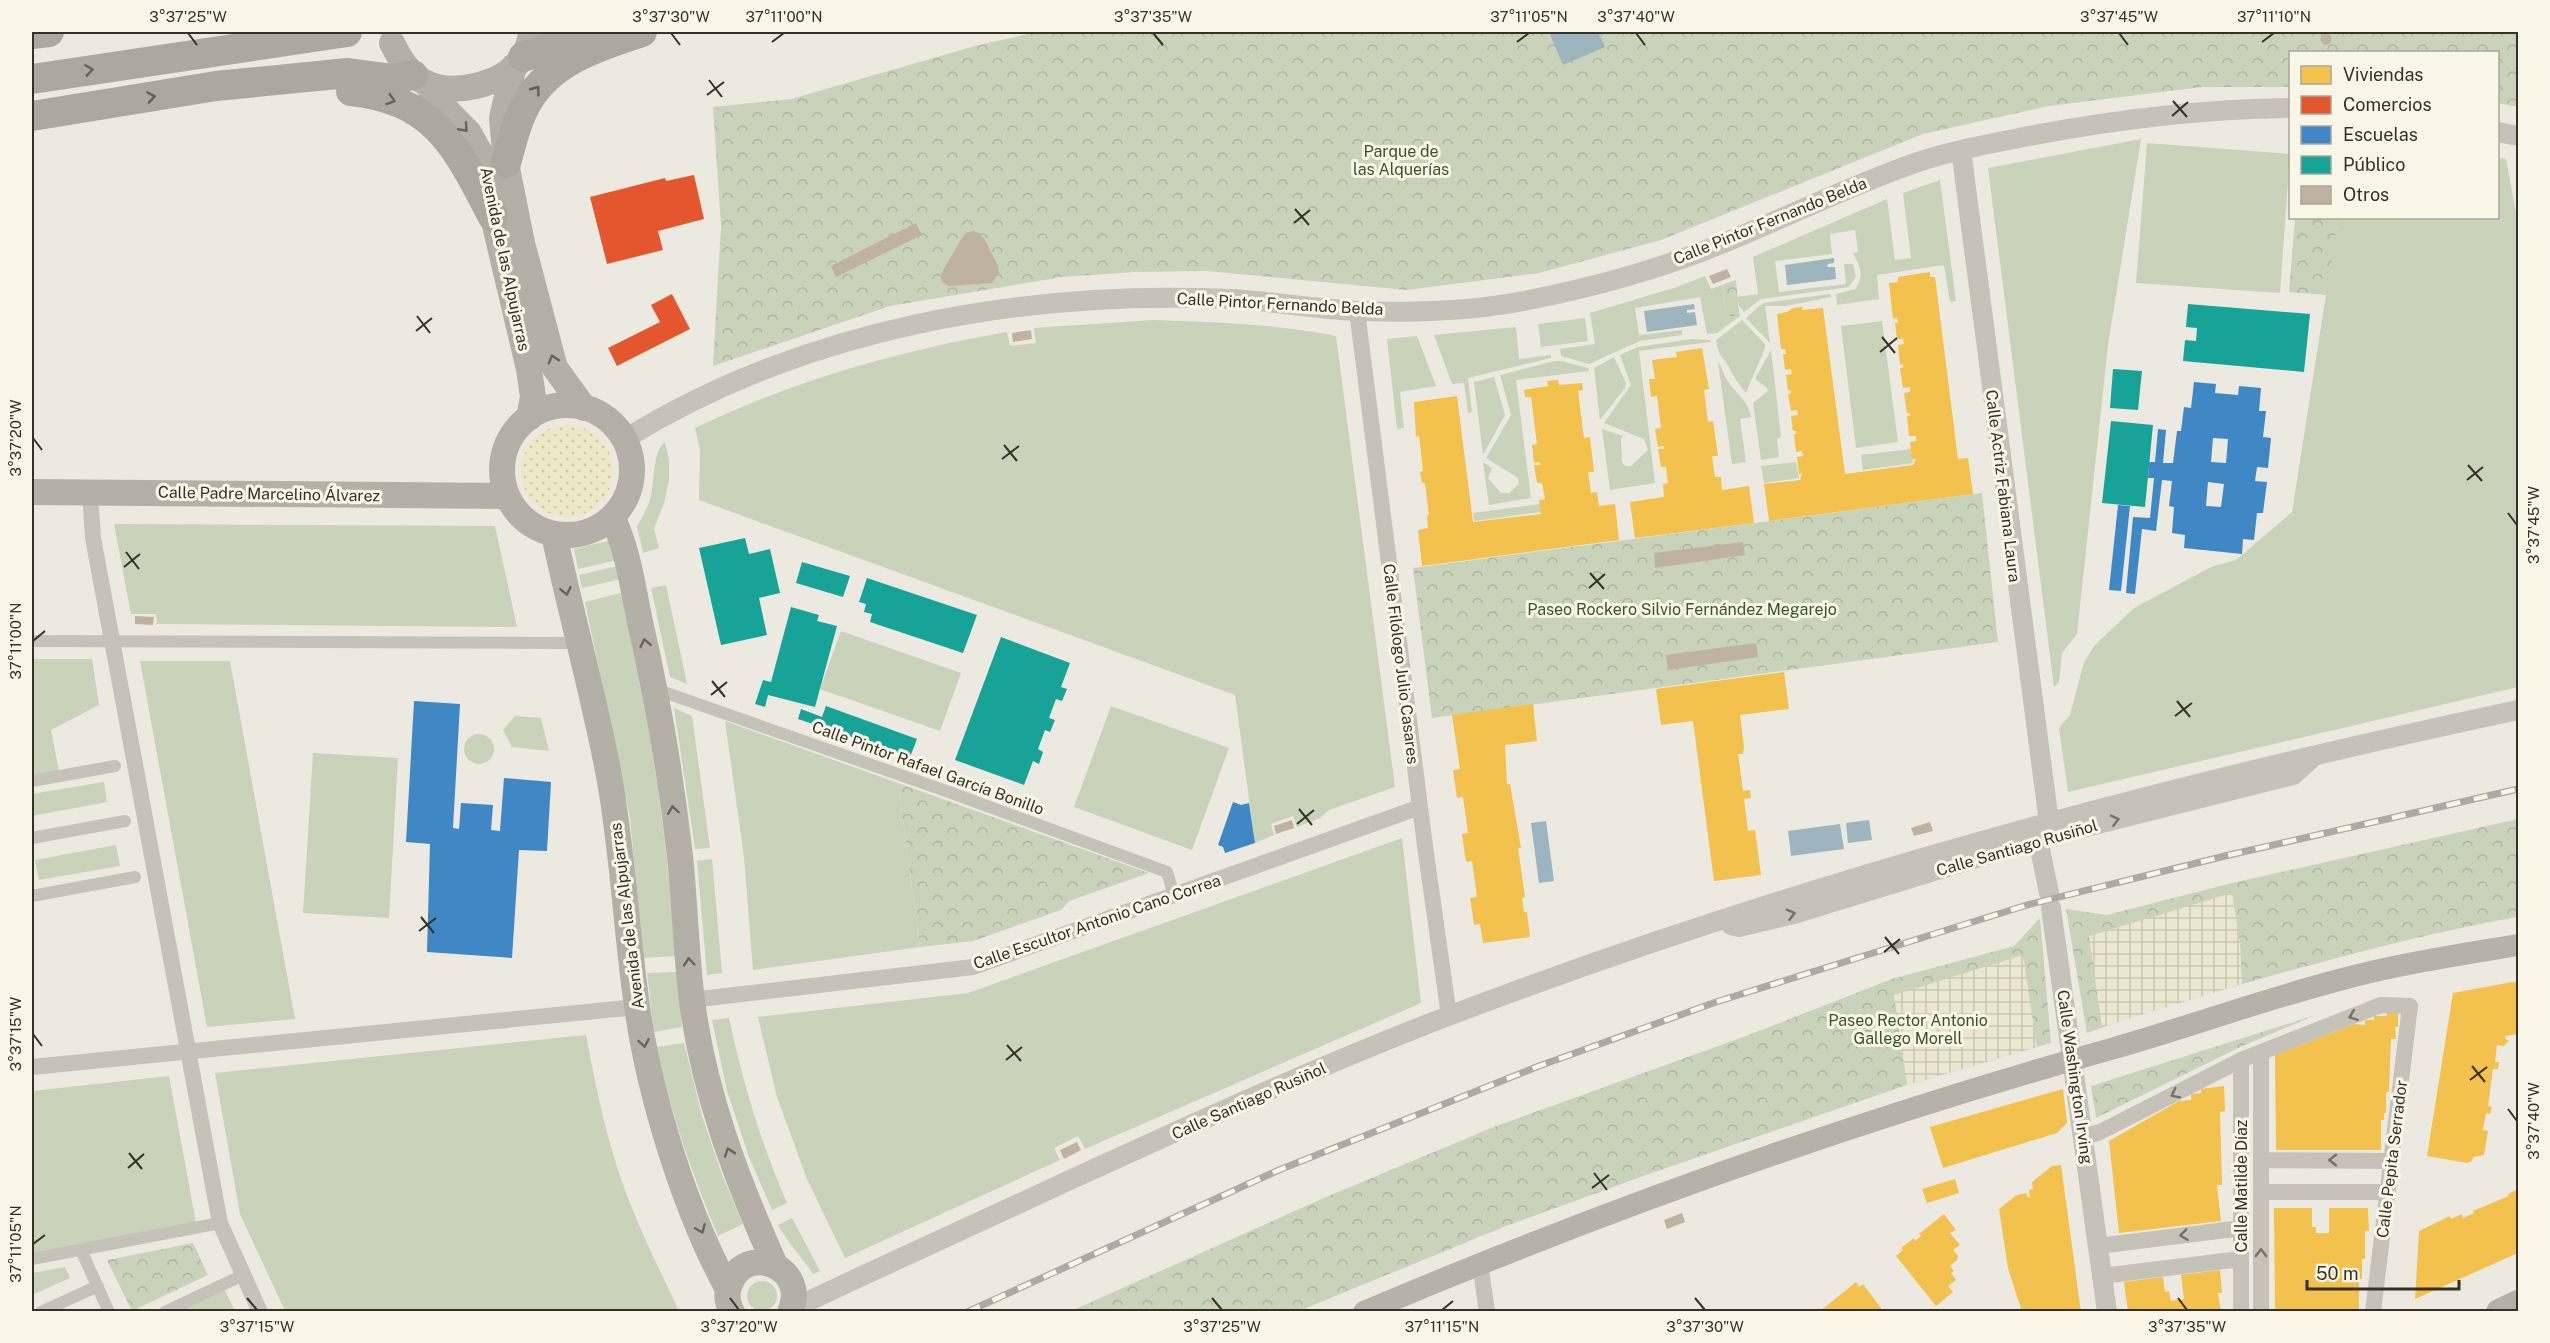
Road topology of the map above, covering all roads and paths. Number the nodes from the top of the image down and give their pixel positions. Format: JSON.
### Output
{"nodes":[{"id":1,"x":49,"y":32,"type":"edge"},
{"id":2,"x":347,"y":32,"type":"edge"},
{"id":3,"x":597,"y":32,"type":"edge"},
{"id":4,"x":642,"y":32,"type":"edge"},
{"id":5,"x":32,"y":34,"type":"edge"},
{"id":6,"x":392,"y":43,"type":"dead end"},
{"id":7,"x":523,"y":52,"type":"edge"},
{"id":8,"x":32,"y":79,"type":"edge"},
{"id":9,"x":420,"y":79,"type":"junction"},
{"id":10,"x":250,"y":83,"type":"junction"},
{"id":11,"x":2289,"y":108,"type":"edge"},
{"id":12,"x":32,"y":116,"type":"edge"},
{"id":13,"x":2499,"y":132,"type":"edge"},
{"id":14,"x":2518,"y":136,"type":"edge"},
{"id":15,"x":1960,"y":150,"type":"junction"},
{"id":16,"x":506,"y":163,"type":"junction"},
{"id":17,"x":493,"y":217,"type":"junction"},
{"id":18,"x":1357,"y":311,"type":"junction"},
{"id":19,"x":584,"y":408,"type":"junction"},
{"id":20,"x":529,"y":418,"type":"junction"},
{"id":21,"x":625,"y":439,"type":"junction"},
{"id":22,"x":32,"y":492,"type":"edge"},
{"id":23,"x":90,"y":492,"type":"junction"},
{"id":24,"x":507,"y":496,"type":"junction"},
{"id":25,"x":612,"y":518,"type":"junction"},
{"id":26,"x":554,"y":534,"type":"junction"},
{"id":27,"x":579,"y":640,"type":"junction"},
{"id":28,"x":32,"y":641,"type":"edge"},
{"id":29,"x":112,"y":642,"type":"junction"},
{"id":30,"x":655,"y":689,"type":"junction"},
{"id":31,"x":2518,"y":710,"type":"edge"},
{"id":32,"x":2315,"y":755,"type":"junction"},
{"id":33,"x":115,"y":766,"type":"dead end"},
{"id":34,"x":32,"y":781,"type":"edge"},
{"id":35,"x":1420,"y":807,"type":"junction"},
{"id":36,"x":125,"y":821,"type":"dead end"},
{"id":37,"x":2049,"y":822,"type":"junction"},
{"id":38,"x":32,"y":838,"type":"edge"},
{"id":39,"x":2038,"y":839,"type":"junction"},
{"id":40,"x":135,"y":877,"type":"dead end"},
{"id":41,"x":32,"y":896,"type":"edge"},
{"id":42,"x":1174,"y":896,"type":"junction"},
{"id":43,"x":1714,"y":921,"type":"junction"},
{"id":44,"x":2518,"y":945,"type":"edge"},
{"id":45,"x":692,"y":1000,"type":"junction"},
{"id":46,"x":637,"y":1007,"type":"junction"},
{"id":47,"x":1449,"y":1016,"type":"junction"},
{"id":48,"x":187,"y":1052,"type":"junction"},
{"id":49,"x":2261,"y":1052,"type":"junction"},
{"id":50,"x":2074,"y":1059,"type":"junction"},
{"id":51,"x":2241,"y":1060,"type":"junction"},
{"id":52,"x":32,"y":1067,"type":"edge"},
{"id":53,"x":2084,"y":1137,"type":"junction"},
{"id":54,"x":2261,"y":1160,"type":"junction"},
{"id":55,"x":2392,"y":1161,"type":"junction"},
{"id":56,"x":2261,"y":1192,"type":"junction"},
{"id":57,"x":2387,"y":1192,"type":"junction"},
{"id":58,"x":220,"y":1223,"type":"junction"},
{"id":59,"x":2242,"y":1228,"type":"junction"},
{"id":60,"x":2098,"y":1246,"type":"junction"},
{"id":61,"x":81,"y":1250,"type":"junction"},
{"id":62,"x":32,"y":1259,"type":"edge"},
{"id":63,"x":2241,"y":1259,"type":"junction"},
{"id":64,"x":1480,"y":1263,"type":"junction"},
{"id":65,"x":775,"y":1265,"type":"junction"},
{"id":66,"x":243,"y":1275,"type":"junction"},
{"id":67,"x":2102,"y":1276,"type":"junction"},
{"id":68,"x":98,"y":1286,"type":"junction"},
{"id":69,"x":730,"y":1300,"type":"edge"},
{"id":70,"x":2518,"y":1303,"type":"edge"},
{"id":71,"x":792,"y":1309,"type":"edge"},
{"id":72,"x":41,"y":1311,"type":"edge"},
{"id":73,"x":109,"y":1311,"type":"edge"},
{"id":74,"x":165,"y":1311,"type":"edge"},
{"id":75,"x":260,"y":1311,"type":"edge"},
{"id":76,"x":1364,"y":1311,"type":"edge"},
{"id":77,"x":1487,"y":1311,"type":"edge"},
{"id":78,"x":2107,"y":1311,"type":"edge"},
{"id":79,"x":2241,"y":1311,"type":"edge"},
{"id":80,"x":2261,"y":1311,"type":"edge"},
{"id":81,"x":2373,"y":1311,"type":"edge"},
{"id":82,"x":2499,"y":1311,"type":"edge"}],
"edges":[{"from":1,"to":5,"type":"highway"},
{"from":8,"to":2,"type":"highway","one_way":true},
{"from":3,"to":7,"type":"highway"},
{"from":16,"to":4,"type":"highway","one_way":true},
{"from":6,"to":9,"type":"main road","name":"Avenida de las Alpujarras"},
{"from":7,"to":9,"type":"main road"},
{"from":7,"to":16,"type":"main road","name":"Avenida de las Alpujarras"},
{"from":9,"to":10,"type":"highway"},
{"from":9,"to":17,"type":"main road","name":"Avenida de las Alpujarras","one_way":true},
{"from":12,"to":10,"type":"highway","one_way":true},
{"from":10,"to":17,"type":"highway","one_way":true},
{"from":11,"to":15,"type":"street","name":"Calle Pintor Fernando Belda"},
{"from":13,"to":14,"type":"street"},
{"from":15,"to":18,"type":"street","name":"Calle Pintor Fernando Belda"},
{"from":15,"to":37,"type":"street","name":"Calle Actriz Fabiana Laura"},
{"from":19,"to":16,"type":"main road","name":"Avenida de las Alpujarras","one_way":true},
{"from":17,"to":20,"type":"main road","name":"Avenida de las Alpujarras"},
{"from":18,"to":21,"type":"street","name":"Calle Pintor Fernando Belda"},
{"from":18,"to":35,"type":"street","name":"Calle Filólogo Julio Casares"},
{"from":19,"to":20,"type":"main road"},
{"from":19,"to":21,"type":"main road"},
{"from":20,"to":24,"type":"main road"},
{"from":21,"to":25,"type":"main road"},
{"from":22,"to":23,"type":"main road","name":"Calle Padre Marcelino Álvarez"},
{"from":23,"to":24,"type":"main road","name":"Calle Padre Marcelino Álvarez"},
{"from":23,"to":29,"type":"street"},
{"from":24,"to":26,"type":"main road"},
{"from":25,"to":26,"type":"main road"},
{"from":30,"to":25,"type":"main road","one_way":true},
{"from":26,"to":27,"type":"main road","name":"Avenida de las Alpujarras","one_way":true},
{"from":27,"to":29,"type":"street"},
{"from":27,"to":46,"type":"main road","name":"Avenida de las Alpujarras"},
{"from":28,"to":29,"type":"street"},
{"from":29,"to":48,"type":"street"},
{"from":30,"to":42,"type":"street","name":"Calle Pintor Rafael García Bonillo"},
{"from":45,"to":30,"type":"main road","one_way":true},
{"from":31,"to":32,"type":"street","name":"Calle Santiago Rusiñol"},
{"from":32,"to":37,"type":"street","name":"Calle Santiago Rusiñol"},
{"from":39,"to":32,"type":"street","name":"Calle Santiago Rusiñol","one_way":true},
{"from":33,"to":34,"type":"street"},
{"from":35,"to":42,"type":"street","name":"Calle Escultor Antonio Cano Correa"},
{"from":35,"to":47,"type":"street","name":"Calle Filólogo Julio Casares"},
{"from":36,"to":38,"type":"street"},
{"from":37,"to":43,"type":"street","name":"Calle Santiago Rusiñol"},
{"from":43,"to":39,"type":"street","name":"Calle Santiago Rusiñol","one_way":true},
{"from":39,"to":50,"type":"street","name":"Calle Washington Irving"},
{"from":40,"to":41,"type":"street"},
{"from":42,"to":45,"type":"street","name":"Calle Escultor Antonio Cano Correa"},
{"from":43,"to":47,"type":"street","name":"Calle Santiago Rusiñol"},
{"from":44,"to":50,"type":"main road"},
{"from":65,"to":45,"type":"main road","one_way":true},
{"from":46,"to":48,"type":"street"},
{"from":46,"to":69,"type":"main road","name":"Avenida de las Alpujarras","one_way":true},
{"from":47,"to":71,"type":"street","name":"Calle Santiago Rusiñol"},
{"from":48,"to":52,"type":"street"},
{"from":48,"to":58,"type":"street"},
{"from":49,"to":51,"type":"street"},
{"from":49,"to":54,"type":"street","name":"Calle Matilde Díaz"},
{"from":55,"to":49,"type":"street","name":"Calle Pepita Serrador","one_way":true},
{"from":50,"to":53,"type":"street","name":"Calle Washington Irving"},
{"from":50,"to":64,"type":"main road"},
{"from":51,"to":53,"type":"street","one_way":true},
{"from":51,"to":59,"type":"street","name":"Calle Matilde Díaz"},
{"from":53,"to":60,"type":"street","name":"Calle Washington Irving"},
{"from":55,"to":54,"type":"street","name":"Calle Matilde Díaz","one_way":true},
{"from":54,"to":56,"type":"street","name":"Calle Matilde Díaz"},
{"from":55,"to":57,"type":"street","name":"Calle Pepita Serrador"},
{"from":56,"to":57,"type":"street","name":"Calle Matilde Díaz"},
{"from":80,"to":56,"type":"street","name":"Calle Matilde Díaz","one_way":true},
{"from":57,"to":81,"type":"street","name":"Calle Pepita Serrador"},
{"from":58,"to":61,"type":"street"},
{"from":58,"to":66,"type":"street"},
{"from":59,"to":60,"type":"street","one_way":true},
{"from":59,"to":63,"type":"street","name":"Calle Matilde Díaz"},
{"from":60,"to":67,"type":"street","name":"Calle Washington Irving"},
{"from":61,"to":62,"type":"street"},
{"from":61,"to":68,"type":"street"},
{"from":63,"to":67,"type":"street"},
{"from":63,"to":79,"type":"street","name":"Calle Matilde Díaz"},
{"from":64,"to":76,"type":"main road"},
{"from":64,"to":77,"type":"street"},
{"from":65,"to":69,"type":"main road"},
{"from":65,"to":71,"type":"main road"},
{"from":66,"to":74,"type":"street"},
{"from":66,"to":75,"type":"street"},
{"from":67,"to":78,"type":"street","name":"Calle Washington Irving"},
{"from":68,"to":72,"type":"street"},
{"from":68,"to":73,"type":"street"},
{"from":70,"to":82,"type":"main road"}]}
